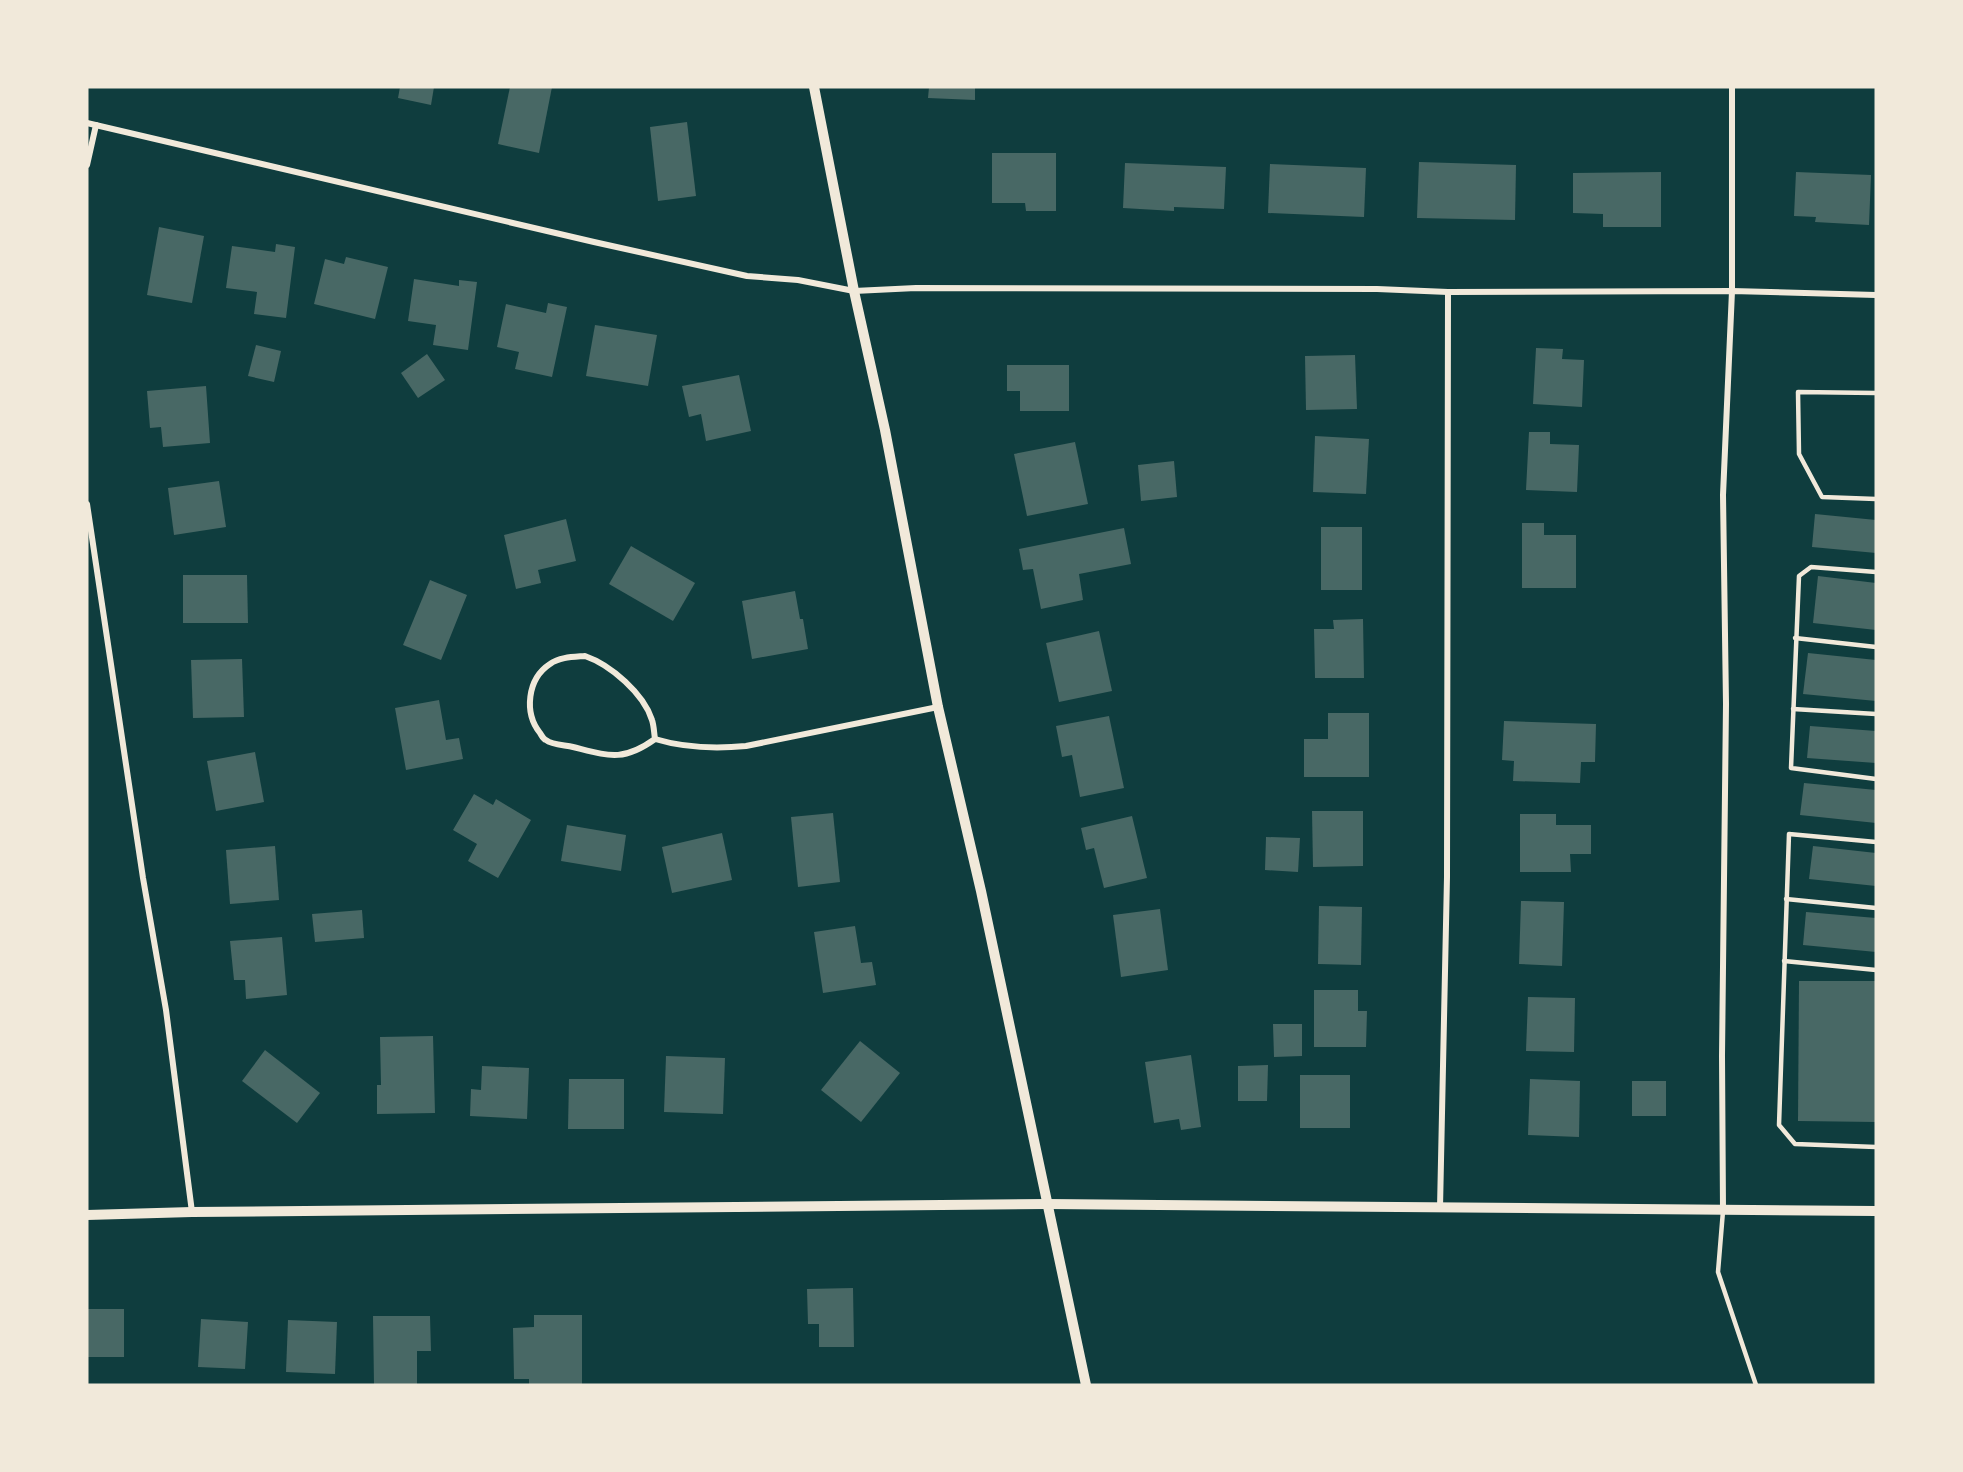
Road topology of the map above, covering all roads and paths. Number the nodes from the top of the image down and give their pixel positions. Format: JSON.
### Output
{"nodes":[{"id":1,"x":814,"y":87,"type":"edge"},
{"id":2,"x":1732,"y":87,"type":"edge"},
{"id":3,"x":87,"y":123,"type":"edge"},
{"id":4,"x":96,"y":125,"type":"junction"},
{"id":5,"x":87,"y":165,"type":"edge"},
{"id":6,"x":854,"y":291,"type":"junction"},
{"id":7,"x":1732,"y":291,"type":"junction"},
{"id":8,"x":1448,"y":292,"type":"junction"},
{"id":9,"x":1876,"y":295,"type":"edge"},
{"id":10,"x":1876,"y":393,"type":"edge"},
{"id":11,"x":1876,"y":499,"type":"edge"},
{"id":12,"x":87,"y":504,"type":"edge"},
{"id":13,"x":1876,"y":572,"type":"edge"},
{"id":14,"x":1795,"y":638,"type":"junction"},
{"id":15,"x":1876,"y":647,"type":"edge"},
{"id":16,"x":938,"y":708,"type":"junction"},
{"id":17,"x":1793,"y":709,"type":"junction"},
{"id":18,"x":1876,"y":714,"type":"edge"},
{"id":19,"x":655,"y":739,"type":"junction"},
{"id":20,"x":1876,"y":779,"type":"edge"},
{"id":21,"x":1876,"y":842,"type":"edge"},
{"id":22,"x":1786,"y":899,"type":"junction"},
{"id":23,"x":1876,"y":908,"type":"edge"},
{"id":24,"x":1784,"y":961,"type":"junction"},
{"id":25,"x":1876,"y":970,"type":"edge"},
{"id":26,"x":1876,"y":1147,"type":"edge"},
{"id":27,"x":1047,"y":1204,"type":"junction"},
{"id":28,"x":1440,"y":1208,"type":"junction"},
{"id":29,"x":1723,"y":1211,"type":"junction"},
{"id":30,"x":1876,"y":1211,"type":"edge"},
{"id":31,"x":192,"y":1212,"type":"junction"},
{"id":32,"x":87,"y":1215,"type":"edge"},
{"id":33,"x":1086,"y":1385,"type":"edge"},
{"id":34,"x":1756,"y":1385,"type":"edge"}],
"edges":[{"from":1,"to":6,"type":"street"},
{"from":2,"to":7,"type":"street"},
{"from":3,"to":4,"type":"street"},
{"from":4,"to":5,"type":"street"},
{"from":4,"to":6,"type":"street"},
{"from":6,"to":8,"type":"street"},
{"from":6,"to":16,"type":"street"},
{"from":7,"to":8,"type":"street"},
{"from":7,"to":9,"type":"street"},
{"from":7,"to":29,"type":"street"},
{"from":8,"to":28,"type":"street"},
{"from":10,"to":11,"type":"lane"},
{"from":12,"to":31,"type":"street"},
{"from":13,"to":14,"type":"lane"},
{"from":14,"to":15,"type":"lane"},
{"from":14,"to":17,"type":"lane"},
{"from":16,"to":19,"type":"street"},
{"from":16,"to":27,"type":"street"},
{"from":17,"to":18,"type":"lane"},
{"from":17,"to":20,"type":"lane"},
{"from":19,"to":19,"type":"street"},
{"from":21,"to":22,"type":"lane"},
{"from":22,"to":23,"type":"lane"},
{"from":22,"to":24,"type":"lane"},
{"from":24,"to":25,"type":"lane"},
{"from":24,"to":26,"type":"lane"},
{"from":27,"to":28,"type":"street"},
{"from":27,"to":31,"type":"street"},
{"from":27,"to":33,"type":"street"},
{"from":28,"to":29,"type":"street"},
{"from":29,"to":30,"type":"street"},
{"from":29,"to":34,"type":"lane"},
{"from":31,"to":32,"type":"street"}]}
